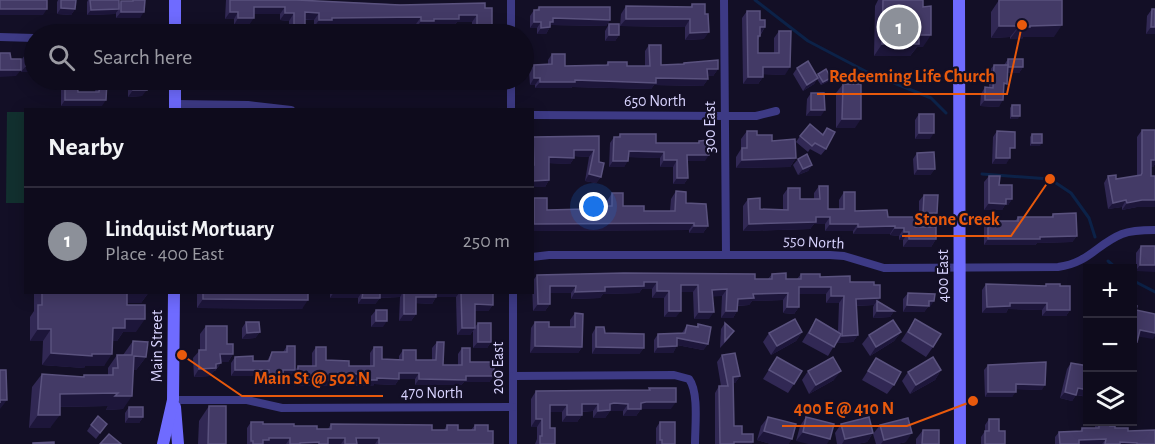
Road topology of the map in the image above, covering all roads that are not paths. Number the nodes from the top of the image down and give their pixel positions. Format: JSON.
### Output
{"nodes":[{"id":1,"x":175,"y":0,"type":"edge"},
{"id":2,"x":511,"y":0,"type":"edge"},
{"id":3,"x":723,"y":0,"type":"edge"},
{"id":4,"x":959,"y":0,"type":"edge"},
{"id":5,"x":175,"y":24,"type":"edge"},
{"id":6,"x":511,"y":24,"type":"edge"},
{"id":7,"x":0,"y":37,"type":"edge"},
{"id":8,"x":24,"y":38,"type":"edge"},
{"id":9,"x":175,"y":90,"type":"edge"},
{"id":10,"x":511,"y":90,"type":"edge"},
{"id":11,"x":175,"y":107,"type":"edge"},
{"id":12,"x":274,"y":108,"type":"edge"},
{"id":13,"x":511,"y":108,"type":"edge"},
{"id":14,"x":776,"y":111,"type":"dead end"},
{"id":15,"x":534,"y":116,"type":"edge"},
{"id":16,"x":725,"y":116,"type":"junction"},
{"id":17,"x":1155,"y":230,"type":"edge"},
{"id":18,"x":726,"y":255,"type":"junction"},
{"id":19,"x":534,"y":257,"type":"edge"},
{"id":20,"x":960,"y":267,"type":"junction"},
{"id":21,"x":174,"y":294,"type":"edge"},
{"id":22,"x":513,"y":294,"type":"edge"},
{"id":23,"x":513,"y":376,"type":"junction"},
{"id":24,"x":173,"y":400,"type":"junction"},
{"id":25,"x":513,"y":407,"type":"junction"},
{"id":26,"x":163,"y":444,"type":"edge"},
{"id":27,"x":178,"y":444,"type":"edge"},
{"id":28,"x":513,"y":444,"type":"edge"},
{"id":29,"x":695,"y":444,"type":"edge"},
{"id":30,"x":960,"y":444,"type":"edge"}],
"edges":[{"from":1,"to":5,"type":"main road"},
{"from":2,"to":6,"type":"street"},
{"from":3,"to":16,"type":"street","name":"300 East"},
{"from":4,"to":20,"type":"main road","name":"400 East"},
{"from":7,"to":8,"type":"street"},
{"from":9,"to":11,"type":"main road"},
{"from":10,"to":13,"type":"street"},
{"from":11,"to":12,"type":"street"},
{"from":14,"to":16,"type":"street","name":"650 North"},
{"from":15,"to":16,"type":"street","name":"650 North"},
{"from":16,"to":18,"type":"street","name":"300 East"},
{"from":17,"to":20,"type":"street","name":"550 North"},
{"from":18,"to":19,"type":"street","name":"550 North"},
{"from":18,"to":20,"type":"street","name":"550 North"},
{"from":20,"to":30,"type":"main road","name":"400 East"},
{"from":21,"to":24,"type":"main road","name":"Main Street"},
{"from":22,"to":23,"type":"street","name":"200 East"},
{"from":23,"to":25,"type":"street","name":"200 East"},
{"from":23,"to":29,"type":"street"},
{"from":24,"to":25,"type":"street","name":"470 North"},
{"from":24,"to":26,"type":"main road","name":"Main Street"},
{"from":24,"to":27,"type":"main road","name":"Main Street"},
{"from":25,"to":28,"type":"street","name":"200 East"}]}
